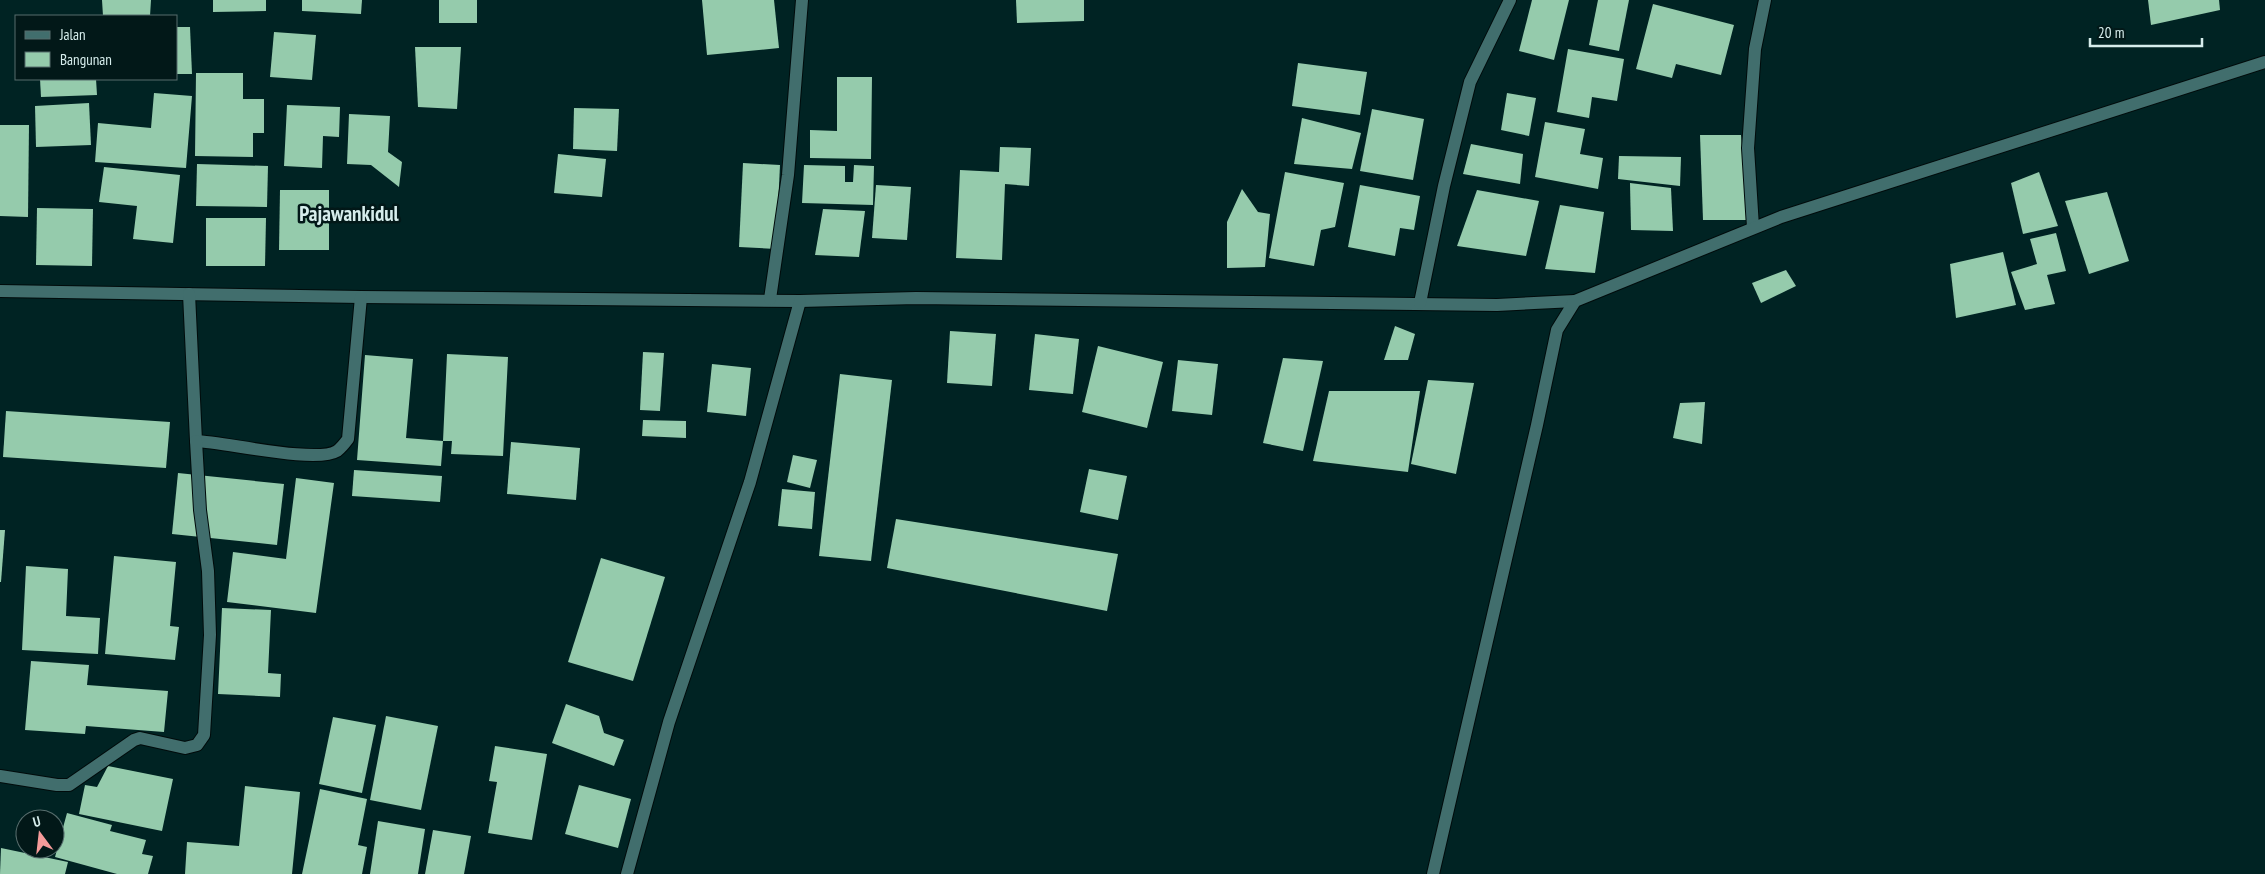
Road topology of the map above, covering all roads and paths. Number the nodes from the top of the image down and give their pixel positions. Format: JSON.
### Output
{"nodes":[{"id":1,"x":802,"y":0,"type":"edge"},
{"id":2,"x":1510,"y":0,"type":"edge"},
{"id":3,"x":1765,"y":0,"type":"edge"},
{"id":4,"x":2265,"y":62,"type":"edge"},
{"id":5,"x":1753,"y":227,"type":"junction"},
{"id":6,"x":0,"y":291,"type":"edge"},
{"id":7,"x":189,"y":294,"type":"junction"},
{"id":8,"x":361,"y":297,"type":"junction"},
{"id":9,"x":770,"y":299,"type":"junction"},
{"id":10,"x":800,"y":301,"type":"junction"},
{"id":11,"x":1575,"y":301,"type":"junction"},
{"id":12,"x":1420,"y":304,"type":"junction"},
{"id":13,"x":196,"y":441,"type":"junction"},
{"id":14,"x":0,"y":776,"type":"edge"},
{"id":15,"x":627,"y":874,"type":"edge"},
{"id":16,"x":1433,"y":874,"type":"edge"}],
"edges":[{"from":1,"to":9,"type":"street"},
{"from":2,"to":12,"type":"street"},
{"from":3,"to":5,"type":"street"},
{"from":4,"to":5,"type":"street"},
{"from":5,"to":11,"type":"street"},
{"from":6,"to":7,"type":"street"},
{"from":7,"to":8,"type":"street"},
{"from":7,"to":13,"type":"street"},
{"from":8,"to":9,"type":"street"},
{"from":8,"to":13,"type":"street"},
{"from":9,"to":10,"type":"street"},
{"from":10,"to":12,"type":"street"},
{"from":10,"to":15,"type":"street"},
{"from":11,"to":12,"type":"street"},
{"from":11,"to":16,"type":"street"},
{"from":13,"to":14,"type":"street"}]}
